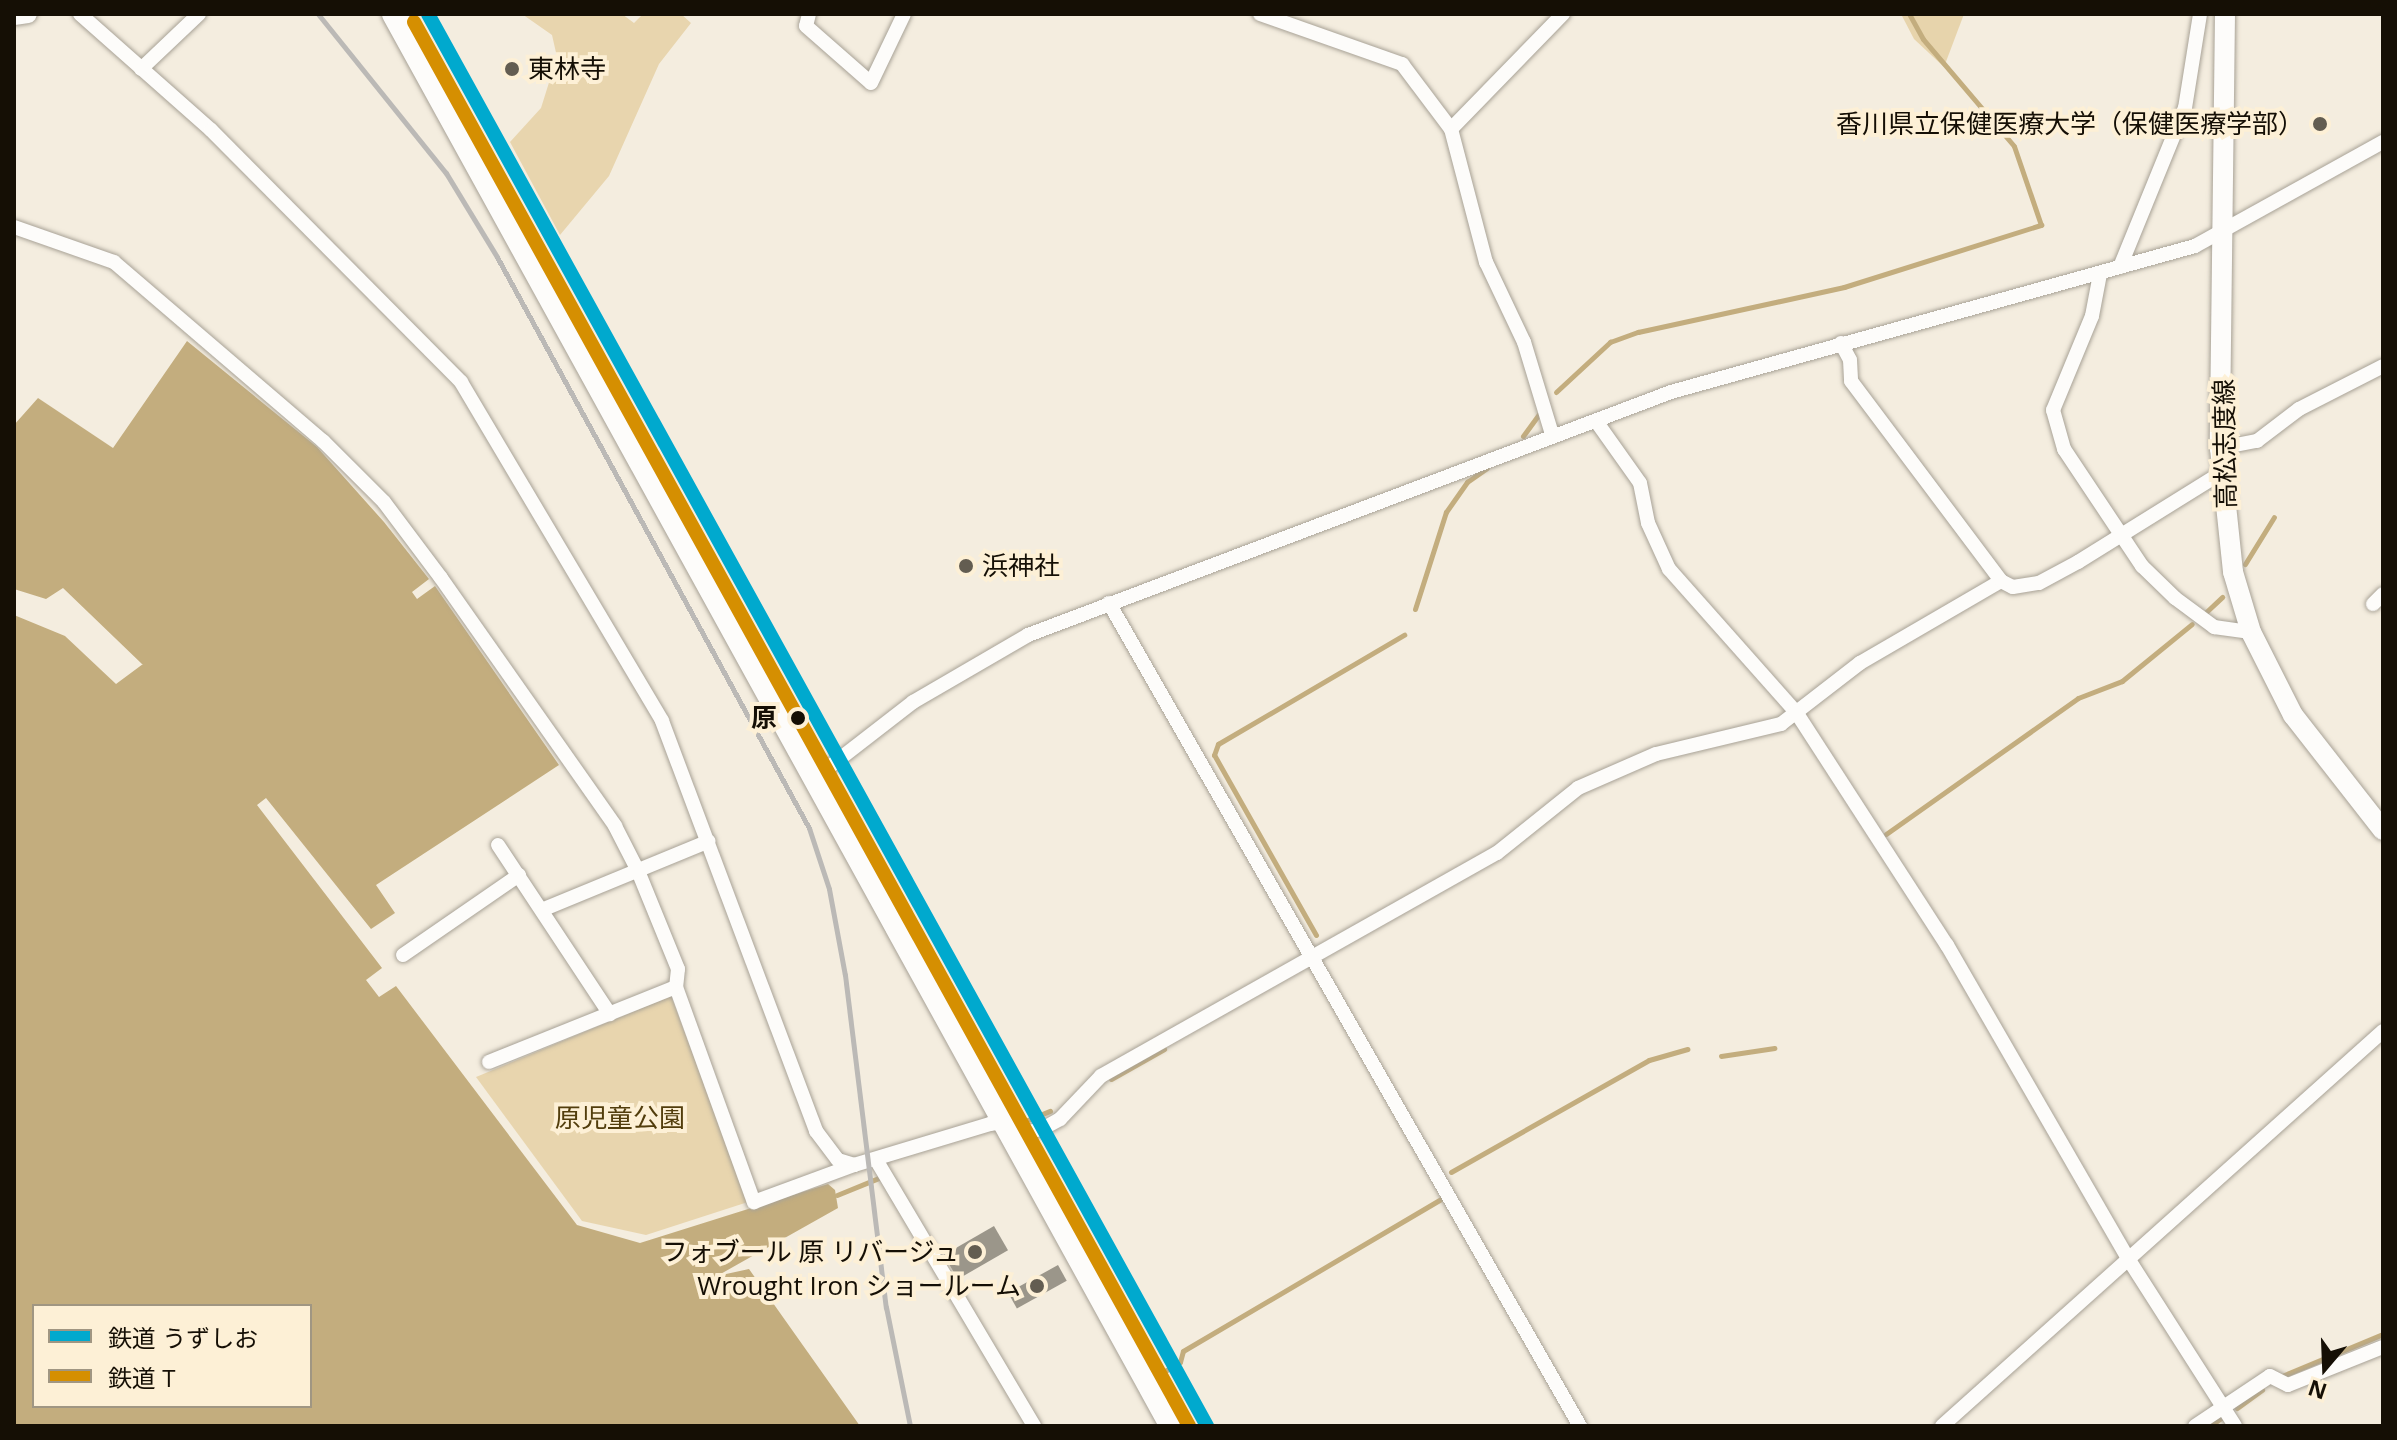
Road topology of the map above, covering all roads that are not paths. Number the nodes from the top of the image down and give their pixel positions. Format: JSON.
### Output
{"nodes":[{"id":1,"x":28,"y":14,"type":"edge"},
{"id":2,"x":80,"y":14,"type":"edge"},
{"id":3,"x":199,"y":14,"type":"edge"},
{"id":4,"x":394,"y":14,"type":"edge"},
{"id":5,"x":809,"y":14,"type":"edge"},
{"id":6,"x":904,"y":14,"type":"edge"},
{"id":7,"x":1260,"y":14,"type":"edge"},
{"id":8,"x":1563,"y":14,"type":"edge"},
{"id":9,"x":2200,"y":14,"type":"edge"},
{"id":10,"x":2225,"y":14,"type":"edge"},
{"id":11,"x":14,"y":16,"type":"edge"},
{"id":12,"x":141,"y":69,"type":"junction"},
{"id":13,"x":1451,"y":129,"type":"junction"},
{"id":14,"x":2383,"y":142,"type":"edge"},
{"id":15,"x":14,"y":227,"type":"edge"},
{"id":16,"x":2225,"y":232,"type":"junction"},
{"id":17,"x":2120,"y":267,"type":"junction"},
{"id":18,"x":2100,"y":274,"type":"junction"},
{"id":19,"x":1841,"y":343,"type":"junction"},
{"id":20,"x":2383,"y":366,"type":"edge"},
{"id":21,"x":1596,"y":421,"type":"junction"},
{"id":22,"x":1552,"y":434,"type":"junction"},
{"id":23,"x":2220,"y":448,"type":"junction"},
{"id":24,"x":2221,"y":473,"type":"junction"},
{"id":25,"x":2123,"y":536,"type":"junction"},
{"id":26,"x":2001,"y":581,"type":"junction"},
{"id":27,"x":1109,"y":603,"type":"junction"},
{"id":28,"x":2251,"y":632,"type":"junction"},
{"id":29,"x":1796,"y":712,"type":"junction"},
{"id":30,"x":815,"y":778,"type":"junction"},
{"id":31,"x":2381,"y":825,"type":"edge"},
{"id":32,"x":709,"y":841,"type":"junction"},
{"id":33,"x":498,"y":845,"type":"dead end"},
{"id":34,"x":638,"y":871,"type":"junction"},
{"id":35,"x":519,"y":875,"type":"junction"},
{"id":36,"x":544,"y":909,"type":"junction"},
{"id":37,"x":1314,"y":953,"type":"junction"},
{"id":38,"x":403,"y":955,"type":"dead end"},
{"id":39,"x":676,"y":987,"type":"junction"},
{"id":40,"x":610,"y":1014,"type":"junction"},
{"id":41,"x":2383,"y":1031,"type":"edge"},
{"id":42,"x":489,"y":1062,"type":"dead end"},
{"id":43,"x":1005,"y":1122,"type":"junction"},
{"id":44,"x":878,"y":1163,"type":"junction"},
{"id":45,"x":854,"y":1165,"type":"junction"},
{"id":46,"x":2129,"y":1260,"type":"junction"},
{"id":47,"x":2383,"y":1347,"type":"edge"},
{"id":48,"x":2225,"y":1405,"type":"junction"},
{"id":49,"x":1034,"y":1426,"type":"edge"},
{"id":50,"x":1172,"y":1426,"type":"edge"},
{"id":51,"x":1580,"y":1426,"type":"edge"},
{"id":52,"x":1942,"y":1426,"type":"edge"},
{"id":53,"x":2195,"y":1426,"type":"edge"},
{"id":54,"x":2235,"y":1426,"type":"edge"}],
"edges":[{"from":1,"to":11,"type":"street"},
{"from":2,"to":12,"type":"street"},
{"from":3,"to":12,"type":"street"},
{"from":4,"to":30,"type":"highway"},
{"from":5,"to":6,"type":"street"},
{"from":7,"to":13,"type":"street"},
{"from":8,"to":13,"type":"street"},
{"from":9,"to":17,"type":"street"},
{"from":10,"to":16,"type":"main road","name":"高松志度線"},
{"from":12,"to":32,"type":"street"},
{"from":13,"to":22,"type":"street"},
{"from":14,"to":16,"type":"street"},
{"from":15,"to":34,"type":"street"},
{"from":16,"to":17,"type":"street"},
{"from":16,"to":23,"type":"main road","name":"高松志度線"},
{"from":17,"to":18,"type":"street"},
{"from":18,"to":19,"type":"street"},
{"from":18,"to":25,"type":"street"},
{"from":19,"to":21,"type":"street"},
{"from":19,"to":26,"type":"street"},
{"from":20,"to":23,"type":"street"},
{"from":21,"to":22,"type":"street"},
{"from":21,"to":29,"type":"street"},
{"from":22,"to":27,"type":"street"},
{"from":23,"to":24,"type":"main road","name":"高松志度線"},
{"from":24,"to":25,"type":"street"},
{"from":24,"to":28,"type":"main road","name":"高松志度線"},
{"from":25,"to":26,"type":"street"},
{"from":25,"to":28,"type":"street"},
{"from":26,"to":29,"type":"street"},
{"from":27,"to":30,"type":"street"},
{"from":27,"to":37,"type":"street"},
{"from":28,"to":31,"type":"main road","name":"高松志度線"},
{"from":29,"to":37,"type":"street"},
{"from":29,"to":46,"type":"street"},
{"from":30,"to":43,"type":"highway"},
{"from":32,"to":34,"type":"street"},
{"from":32,"to":45,"type":"street"},
{"from":33,"to":35,"type":"street"},
{"from":34,"to":36,"type":"street"},
{"from":34,"to":39,"type":"street"},
{"from":35,"to":36,"type":"street"},
{"from":35,"to":38,"type":"street"},
{"from":36,"to":40,"type":"street"},
{"from":37,"to":43,"type":"street"},
{"from":37,"to":51,"type":"street"},
{"from":39,"to":40,"type":"street"},
{"from":39,"to":45,"type":"street"},
{"from":40,"to":42,"type":"street"},
{"from":41,"to":46,"type":"street"},
{"from":43,"to":44,"type":"street"},
{"from":43,"to":50,"type":"highway"},
{"from":44,"to":45,"type":"street"},
{"from":44,"to":49,"type":"street"},
{"from":46,"to":48,"type":"street"},
{"from":46,"to":52,"type":"street"},
{"from":47,"to":48,"type":"street"},
{"from":48,"to":53,"type":"street"},
{"from":48,"to":54,"type":"street"}]}
